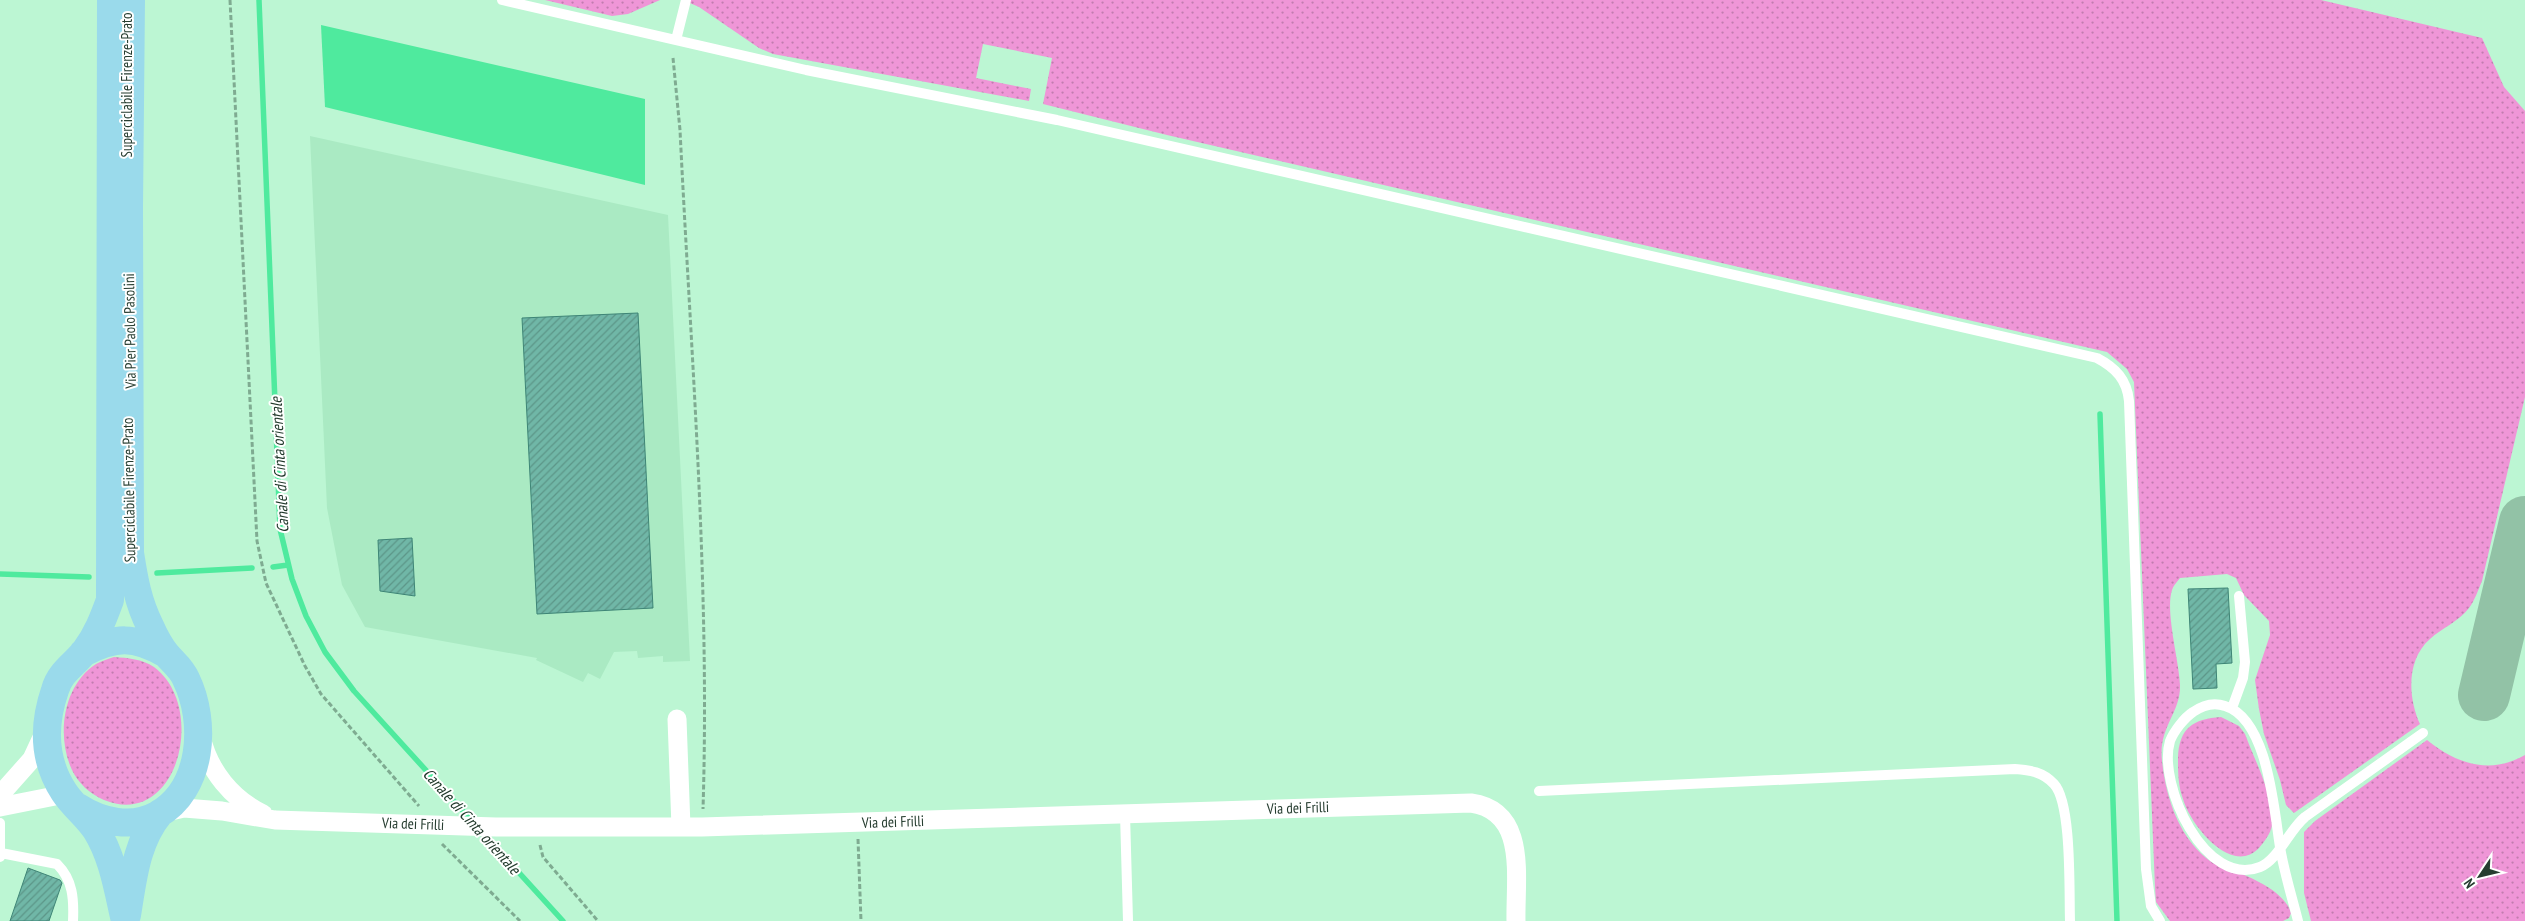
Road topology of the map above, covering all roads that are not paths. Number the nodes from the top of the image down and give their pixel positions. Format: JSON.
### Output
{"nodes":[{"id":1,"x":111,"y":0,"type":"edge"},
{"id":2,"x":131,"y":0,"type":"edge"},
{"id":3,"x":502,"y":0,"type":"edge"},
{"id":4,"x":686,"y":0,"type":"edge"},
{"id":5,"x":676,"y":40,"type":"junction"},
{"id":6,"x":2239,"y":596,"type":"dead end"},
{"id":7,"x":84,"y":653,"type":"junction"},
{"id":8,"x":166,"y":654,"type":"junction"},
{"id":9,"x":2232,"y":708,"type":"junction"},
{"id":10,"x":677,"y":719,"type":"dead end"},
{"id":11,"x":197,"y":720,"type":"junction"},
{"id":12,"x":45,"y":731,"type":"junction"},
{"id":13,"x":2423,"y":733,"type":"dead end"},
{"id":14,"x":1539,"y":791,"type":"dead end"},
{"id":15,"x":0,"y":795,"type":"edge"},
{"id":16,"x":71,"y":800,"type":"junction"},
{"id":17,"x":0,"y":807,"type":"edge"},
{"id":18,"x":160,"y":813,"type":"junction"},
{"id":19,"x":1125,"y":814,"type":"junction"},
{"id":20,"x":275,"y":820,"type":"junction"},
{"id":21,"x":0,"y":823,"type":"edge"},
{"id":22,"x":681,"y":827,"type":"junction"},
{"id":23,"x":2280,"y":846,"type":"junction"},
{"id":24,"x":0,"y":855,"type":"edge"},
{"id":25,"x":73,"y":921,"type":"edge"},
{"id":26,"x":125,"y":921,"type":"edge"},
{"id":27,"x":1128,"y":921,"type":"edge"},
{"id":28,"x":1516,"y":921,"type":"edge"},
{"id":29,"x":2070,"y":921,"type":"edge"},
{"id":30,"x":2160,"y":921,"type":"edge"},
{"id":31,"x":2298,"y":921,"type":"edge"}],
"edges":[{"from":1,"to":7,"type":"main road","name":"Via Pier Paolo Pasolini"},
{"from":2,"to":8,"type":"main road","name":"Via Pier Paolo Pasolini"},
{"from":3,"to":5,"type":"lane"},
{"from":4,"to":5,"type":"lane"},
{"from":5,"to":30,"type":"lane"},
{"from":6,"to":9,"type":"lane"},
{"from":7,"to":8,"type":"main road","name":"Via Pier Paolo Pasolini"},
{"from":7,"to":12,"type":"main road","name":"Via Pier Paolo Pasolini"},
{"from":8,"to":11,"type":"main road","name":"Via Pier Paolo Pasolini"},
{"from":9,"to":23,"type":"lane"},
{"from":9,"to":23,"type":"lane"},
{"from":10,"to":22,"type":"street"},
{"from":11,"to":18,"type":"main road","name":"Via Pier Paolo Pasolini"},
{"from":11,"to":20,"type":"street","name":"Via dei Frilli"},
{"from":12,"to":15,"type":"street"},
{"from":12,"to":16,"type":"main road","name":"Via Pier Paolo Pasolini"},
{"from":13,"to":23,"type":"lane"},
{"from":14,"to":29,"type":"lane"},
{"from":16,"to":17,"type":"street"},
{"from":16,"to":18,"type":"main road","name":"Via Pier Paolo Pasolini"},
{"from":16,"to":26,"type":"main road","name":"Via Pier Paolo Pasolini"},
{"from":18,"to":20,"type":"street","name":"Via dei Frilli"},
{"from":18,"to":26,"type":"main road","name":"Via Pier Paolo Pasolini"},
{"from":19,"to":22,"type":"street","name":"Via dei Frilli"},
{"from":19,"to":27,"type":"lane"},
{"from":19,"to":28,"type":"street","name":"Via dei Frilli"},
{"from":20,"to":22,"type":"street","name":"Via dei Frilli"},
{"from":21,"to":24,"type":"lane"},
{"from":23,"to":31,"type":"lane"},
{"from":24,"to":25,"type":"lane"}]}
